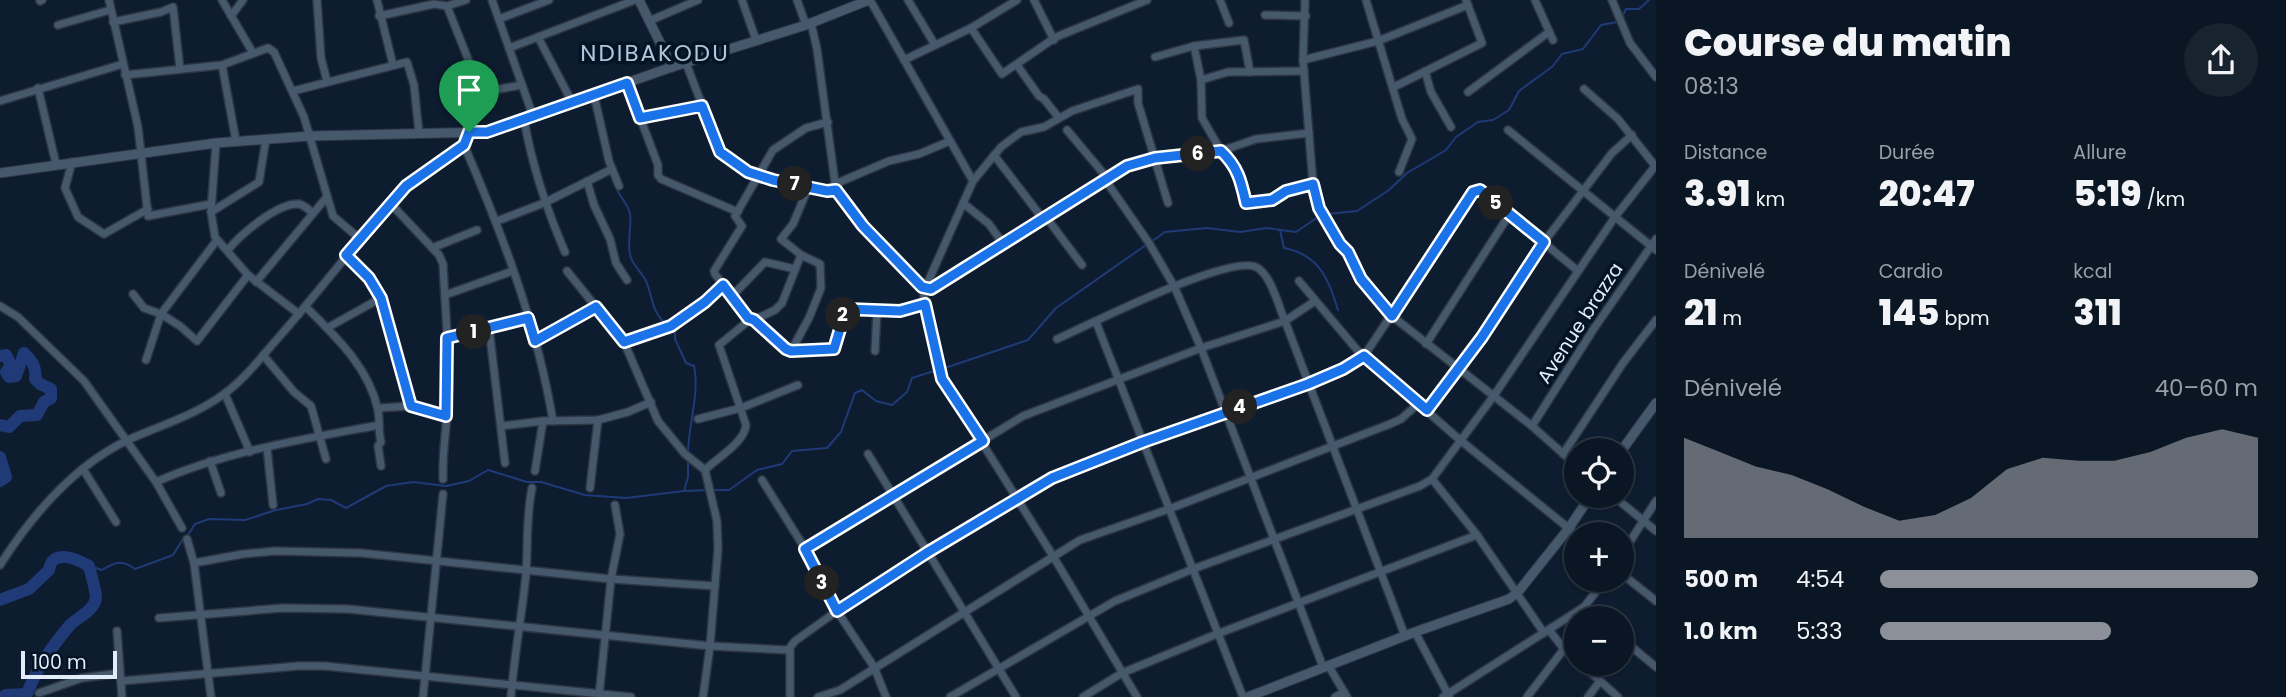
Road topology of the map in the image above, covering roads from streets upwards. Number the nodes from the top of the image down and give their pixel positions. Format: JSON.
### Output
{"nodes":[{"id":1,"x":222,"y":0,"type":"edge"},
{"id":2,"x":243,"y":0,"type":"edge"},
{"id":3,"x":317,"y":0,"type":"edge"},
{"id":4,"x":377,"y":0,"type":"edge"},
{"id":5,"x":466,"y":0,"type":"edge"},
{"id":6,"x":492,"y":0,"type":"edge"},
{"id":7,"x":549,"y":0,"type":"edge"},
{"id":8,"x":637,"y":0,"type":"edge"},
{"id":9,"x":698,"y":0,"type":"edge"},
{"id":10,"x":742,"y":0,"type":"edge"},
{"id":11,"x":797,"y":0,"type":"edge"},
{"id":12,"x":870,"y":0,"type":"edge"},
{"id":13,"x":908,"y":0,"type":"edge"},
{"id":14,"x":1017,"y":0,"type":"edge"},
{"id":15,"x":1034,"y":0,"type":"edge"},
{"id":16,"x":1147,"y":0,"type":"edge"},
{"id":17,"x":1220,"y":0,"type":"edge"},
{"id":18,"x":1305,"y":0,"type":"edge"},
{"id":19,"x":1366,"y":0,"type":"edge"},
{"id":20,"x":1535,"y":0,"type":"edge"},
{"id":21,"x":1612,"y":0,"type":"edge"},
{"id":22,"x":1467,"y":2,"type":"edge"},
{"id":23,"x":111,"y":4,"type":"edge"},
{"id":24,"x":447,"y":6,"type":"junction"},
{"id":25,"x":1265,"y":15,"type":"dead end"},
{"id":26,"x":231,"y":16,"type":"junction"},
{"id":27,"x":379,"y":16,"type":"junction"},
{"id":28,"x":1306,"y":16,"type":"junction"},
{"id":29,"x":499,"y":19,"type":"junction"},
{"id":30,"x":649,"y":21,"type":"junction"},
{"id":31,"x":113,"y":22,"type":"junction"},
{"id":32,"x":1228,"y":23,"type":"dead end"},
{"id":33,"x":809,"y":24,"type":"junction"},
{"id":34,"x":58,"y":25,"type":"dead end"},
{"id":35,"x":971,"y":28,"type":"junction"},
{"id":36,"x":1549,"y":32,"type":"junction"},
{"id":37,"x":538,"y":37,"type":"junction"},
{"id":38,"x":756,"y":40,"type":"junction"},
{"id":39,"x":1054,"y":40,"type":"junction"},
{"id":40,"x":1553,"y":40,"type":"dead end"},
{"id":41,"x":1378,"y":41,"type":"junction"},
{"id":42,"x":935,"y":45,"type":"junction"},
{"id":43,"x":1194,"y":46,"type":"junction"},
{"id":44,"x":509,"y":48,"type":"junction"},
{"id":45,"x":253,"y":53,"type":"junction"},
{"id":46,"x":1155,"y":57,"type":"dead end"},
{"id":47,"x":904,"y":60,"type":"junction"},
{"id":48,"x":1303,"y":60,"type":"junction"},
{"id":49,"x":685,"y":62,"type":"junction"},
{"id":50,"x":122,"y":64,"type":"junction"},
{"id":51,"x":222,"y":65,"type":"junction"},
{"id":52,"x":393,"y":65,"type":"junction"},
{"id":53,"x":1017,"y":65,"type":"junction"},
{"id":54,"x":672,"y":67,"type":"junction"},
{"id":55,"x":180,"y":69,"type":"junction"},
{"id":56,"x":1304,"y":71,"type":"junction"},
{"id":57,"x":1250,"y":72,"type":"junction"},
{"id":58,"x":1424,"y":72,"type":"junction"},
{"id":59,"x":125,"y":75,"type":"junction"},
{"id":60,"x":1656,"y":77,"type":"edge"},
{"id":61,"x":1201,"y":80,"type":"junction"},
{"id":62,"x":327,"y":82,"type":"junction"},
{"id":63,"x":627,"y":83,"type":"junction"},
{"id":64,"x":522,"y":85,"type":"junction"},
{"id":65,"x":1394,"y":87,"type":"junction"},
{"id":66,"x":38,"y":88,"type":"junction"},
{"id":67,"x":1584,"y":89,"type":"dead end"},
{"id":68,"x":293,"y":91,"type":"junction"},
{"id":69,"x":1468,"y":92,"type":"dead end"},
{"id":70,"x":594,"y":94,"type":"junction"},
{"id":71,"x":0,"y":102,"type":"edge"},
{"id":72,"x":572,"y":102,"type":"junction"},
{"id":73,"x":702,"y":106,"type":"junction"},
{"id":74,"x":528,"y":118,"type":"junction"},
{"id":75,"x":640,"y":118,"type":"junction"},
{"id":76,"x":1059,"y":118,"type":"junction"},
{"id":77,"x":828,"y":122,"type":"junction"},
{"id":78,"x":1451,"y":127,"type":"dead end"},
{"id":79,"x":1067,"y":130,"type":"dead end"},
{"id":80,"x":1508,"y":130,"type":"dead end"},
{"id":81,"x":469,"y":132,"type":"junction"},
{"id":82,"x":1309,"y":132,"type":"junction"},
{"id":83,"x":419,"y":133,"type":"junction"},
{"id":84,"x":1632,"y":135,"type":"junction"},
{"id":85,"x":310,"y":136,"type":"junction"},
{"id":86,"x":266,"y":139,"type":"junction"},
{"id":87,"x":236,"y":141,"type":"junction"},
{"id":88,"x":950,"y":141,"type":"junction"},
{"id":89,"x":216,"y":143,"type":"junction"},
{"id":90,"x":464,"y":145,"type":"junction"},
{"id":91,"x":1221,"y":151,"type":"junction"},
{"id":92,"x":141,"y":155,"type":"junction"},
{"id":93,"x":994,"y":155,"type":"junction"},
{"id":94,"x":1155,"y":158,"type":"junction"},
{"id":95,"x":72,"y":162,"type":"junction"},
{"id":96,"x":56,"y":164,"type":"junction"},
{"id":97,"x":1656,"y":166,"type":"edge"},
{"id":98,"x":612,"y":169,"type":"junction"},
{"id":99,"x":1399,"y":172,"type":"dead end"},
{"id":100,"x":0,"y":173,"type":"edge"},
{"id":101,"x":758,"y":176,"type":"junction"},
{"id":102,"x":1107,"y":180,"type":"junction"},
{"id":103,"x":587,"y":181,"type":"junction"},
{"id":104,"x":973,"y":181,"type":"junction"},
{"id":105,"x":1313,"y":184,"type":"junction"},
{"id":106,"x":619,"y":186,"type":"dead end"},
{"id":107,"x":809,"y":186,"type":"junction"},
{"id":108,"x":835,"y":187,"type":"junction"},
{"id":109,"x":1584,"y":191,"type":"junction"},
{"id":110,"x":326,"y":198,"type":"junction"},
{"id":111,"x":544,"y":203,"type":"junction"},
{"id":112,"x":963,"y":203,"type":"junction"},
{"id":113,"x":1168,"y":203,"type":"dead end"},
{"id":114,"x":390,"y":204,"type":"junction"},
{"id":115,"x":211,"y":208,"type":"junction"},
{"id":116,"x":148,"y":209,"type":"junction"},
{"id":117,"x":738,"y":212,"type":"junction"},
{"id":118,"x":313,"y":213,"type":"junction"},
{"id":119,"x":1509,"y":215,"type":"junction"},
{"id":120,"x":1615,"y":217,"type":"junction"},
{"id":121,"x":1044,"y":218,"type":"junction"},
{"id":122,"x":497,"y":221,"type":"junction"},
{"id":123,"x":477,"y":230,"type":"dead end"},
{"id":124,"x":360,"y":239,"type":"junction"},
{"id":125,"x":216,"y":240,"type":"junction"},
{"id":126,"x":1544,"y":242,"type":"junction"},
{"id":127,"x":1004,"y":245,"type":"junction"},
{"id":128,"x":1654,"y":245,"type":"edge"},
{"id":129,"x":432,"y":248,"type":"junction"},
{"id":130,"x":228,"y":250,"type":"junction"},
{"id":131,"x":565,"y":252,"type":"dead end"},
{"id":132,"x":346,"y":255,"type":"junction"},
{"id":133,"x":801,"y":255,"type":"junction"},
{"id":134,"x":1082,"y":265,"type":"dead end"},
{"id":135,"x":795,"y":269,"type":"junction"},
{"id":136,"x":513,"y":271,"type":"junction"},
{"id":137,"x":568,"y":271,"type":"dead end"},
{"id":138,"x":1578,"y":271,"type":"junction"},
{"id":139,"x":248,"y":275,"type":"junction"},
{"id":140,"x":627,"y":279,"type":"dead end"},
{"id":141,"x":1299,"y":281,"type":"dead end"},
{"id":142,"x":256,"y":282,"type":"junction"},
{"id":143,"x":723,"y":285,"type":"junction"},
{"id":144,"x":1174,"y":286,"type":"junction"},
{"id":145,"x":922,"y":287,"type":"junction"},
{"id":146,"x":133,"y":294,"type":"dead end"},
{"id":147,"x":445,"y":295,"type":"junction"},
{"id":148,"x":732,"y":296,"type":"junction"},
{"id":149,"x":381,"y":298,"type":"junction"},
{"id":150,"x":1315,"y":301,"type":"junction"},
{"id":151,"x":925,"y":304,"type":"junction"},
{"id":152,"x":0,"y":306,"type":"edge"},
{"id":153,"x":306,"y":307,"type":"junction"},
{"id":154,"x":596,"y":307,"type":"junction"},
{"id":155,"x":877,"y":310,"type":"junction"},
{"id":156,"x":161,"y":314,"type":"junction"},
{"id":157,"x":299,"y":314,"type":"junction"},
{"id":158,"x":1392,"y":316,"type":"junction"},
{"id":159,"x":528,"y":318,"type":"junction"},
{"id":160,"x":751,"y":319,"type":"junction"},
{"id":161,"x":1656,"y":320,"type":"edge"},
{"id":162,"x":1285,"y":321,"type":"junction"},
{"id":163,"x":1096,"y":322,"type":"junction"},
{"id":164,"x":327,"y":328,"type":"junction"},
{"id":165,"x":489,"y":328,"type":"junction"},
{"id":166,"x":447,"y":338,"type":"junction"},
{"id":167,"x":1057,"y":339,"type":"dead end"},
{"id":168,"x":535,"y":341,"type":"junction"},
{"id":169,"x":624,"y":342,"type":"junction"},
{"id":170,"x":1426,"y":344,"type":"junction"},
{"id":171,"x":1201,"y":348,"type":"junction"},
{"id":172,"x":791,"y":351,"type":"junction"},
{"id":173,"x":875,"y":351,"type":"dead end"},
{"id":174,"x":263,"y":355,"type":"junction"},
{"id":175,"x":1364,"y":356,"type":"junction"},
{"id":176,"x":146,"y":360,"type":"dead end"},
{"id":177,"x":1459,"y":370,"type":"junction"},
{"id":178,"x":1120,"y":380,"type":"junction"},
{"id":179,"x":1308,"y":384,"type":"junction"},
{"id":180,"x":798,"y":385,"type":"dead end"},
{"id":181,"x":225,"y":394,"type":"junction"},
{"id":182,"x":1493,"y":397,"type":"junction"},
{"id":183,"x":651,"y":402,"type":"junction"},
{"id":184,"x":1419,"y":403,"type":"junction"},
{"id":185,"x":1656,"y":403,"type":"edge"},
{"id":186,"x":411,"y":406,"type":"junction"},
{"id":187,"x":378,"y":408,"type":"junction"},
{"id":188,"x":741,"y":408,"type":"junction"},
{"id":189,"x":1427,"y":410,"type":"junction"},
{"id":190,"x":1225,"y":412,"type":"junction"},
{"id":191,"x":446,"y":416,"type":"junction"},
{"id":192,"x":698,"y":419,"type":"dead end"},
{"id":193,"x":598,"y":420,"type":"junction"},
{"id":194,"x":543,"y":421,"type":"junction"},
{"id":195,"x":553,"y":421,"type":"junction"},
{"id":196,"x":379,"y":425,"type":"junction"},
{"id":197,"x":501,"y":426,"type":"junction"},
{"id":198,"x":1532,"y":426,"type":"junction"},
{"id":199,"x":320,"y":436,"type":"junction"},
{"id":200,"x":1631,"y":438,"type":"edge"},
{"id":201,"x":128,"y":440,"type":"junction"},
{"id":202,"x":1460,"y":440,"type":"junction"},
{"id":203,"x":983,"y":441,"type":"junction"},
{"id":204,"x":1143,"y":442,"type":"junction"},
{"id":205,"x":1332,"y":446,"type":"junction"},
{"id":206,"x":267,"y":448,"type":"junction"},
{"id":207,"x":250,"y":452,"type":"junction"},
{"id":208,"x":868,"y":454,"type":"dead end"},
{"id":209,"x":1563,"y":454,"type":"joint"},
{"id":210,"x":326,"y":459,"type":"dead end"},
{"id":211,"x":210,"y":461,"type":"junction"},
{"id":212,"x":505,"y":463,"type":"dead end"},
{"id":213,"x":381,"y":466,"type":"dead end"},
{"id":214,"x":83,"y":469,"type":"junction"},
{"id":215,"x":535,"y":471,"type":"dead end"},
{"id":216,"x":705,"y":471,"type":"junction"},
{"id":217,"x":1250,"y":476,"type":"junction"},
{"id":218,"x":443,"y":479,"type":"dead end"},
{"id":219,"x":1432,"y":479,"type":"junction"},
{"id":220,"x":762,"y":480,"type":"dead end"},
{"id":221,"x":156,"y":482,"type":"junction"},
{"id":222,"x":532,"y":488,"type":"dead end"},
{"id":223,"x":590,"y":488,"type":"dead end"},
{"id":224,"x":221,"y":493,"type":"dead end"},
{"id":225,"x":443,"y":494,"type":"dead end"},
{"id":226,"x":894,"y":495,"type":"junction"},
{"id":227,"x":1018,"y":498,"type":"junction"},
{"id":228,"x":1656,"y":501,"type":"edge"},
{"id":229,"x":273,"y":505,"type":"dead end"},
{"id":230,"x":615,"y":505,"type":"dead end"},
{"id":231,"x":1628,"y":508,"type":"edge"},
{"id":232,"x":1169,"y":509,"type":"junction"},
{"id":233,"x":1356,"y":509,"type":"junction"},
{"id":234,"x":1643,"y":520,"type":"junction"},
{"id":235,"x":116,"y":522,"type":"dead end"},
{"id":236,"x":1564,"y":525,"type":"edge"},
{"id":237,"x":182,"y":528,"type":"dead end"},
{"id":238,"x":1656,"y":531,"type":"edge"},
{"id":239,"x":1477,"y":535,"type":"junction"},
{"id":240,"x":1634,"y":535,"type":"edge"},
{"id":241,"x":187,"y":539,"type":"dead end"},
{"id":242,"x":1274,"y":540,"type":"junction"},
{"id":243,"x":1564,"y":542,"type":"edge"},
{"id":244,"x":805,"y":549,"type":"junction"},
{"id":245,"x":928,"y":552,"type":"junction"},
{"id":246,"x":1053,"y":556,"type":"junction"},
{"id":247,"x":438,"y":559,"type":"junction"},
{"id":248,"x":194,"y":563,"type":"junction"},
{"id":249,"x":0,"y":565,"type":"edge"},
{"id":250,"x":1193,"y":569,"type":"junction"},
{"id":251,"x":526,"y":571,"type":"junction"},
{"id":252,"x":1380,"y":572,"type":"junction"},
{"id":253,"x":611,"y":579,"type":"junction"},
{"id":254,"x":1634,"y":583,"type":"edge"},
{"id":255,"x":715,"y":586,"type":"junction"},
{"id":256,"x":1518,"y":592,"type":"junction"},
{"id":257,"x":1596,"y":592,"type":"edge"},
{"id":258,"x":1656,"y":601,"type":"edge"},
{"id":259,"x":1298,"y":603,"type":"junction"},
{"id":260,"x":1585,"y":606,"type":"edge"},
{"id":261,"x":837,"y":611,"type":"junction"},
{"id":262,"x":966,"y":611,"type":"junction"},
{"id":263,"x":199,"y":615,"type":"junction"},
{"id":264,"x":1089,"y":615,"type":"junction"},
{"id":265,"x":159,"y":618,"type":"dead end"},
{"id":266,"x":432,"y":618,"type":"junction"},
{"id":267,"x":1564,"y":620,"type":"edge"},
{"id":268,"x":520,"y":626,"type":"junction"},
{"id":269,"x":117,"y":631,"type":"dead end"},
{"id":270,"x":1546,"y":632,"type":"junction"},
{"id":271,"x":1217,"y":634,"type":"junction"},
{"id":272,"x":1410,"y":634,"type":"junction"},
{"id":273,"x":606,"y":636,"type":"junction"},
{"id":274,"x":710,"y":646,"type":"junction"},
{"id":275,"x":790,"y":648,"type":"junction"},
{"id":276,"x":1564,"y":649,"type":"joint"},
{"id":277,"x":1634,"y":649,"type":"edge"},
{"id":278,"x":1326,"y":666,"type":"junction"},
{"id":279,"x":874,"y":667,"type":"junction"},
{"id":280,"x":1656,"y":667,"type":"edge"},
{"id":281,"x":999,"y":668,"type":"junction"},
{"id":282,"x":208,"y":673,"type":"junction"},
{"id":283,"x":1122,"y":673,"type":"junction"},
{"id":284,"x":425,"y":676,"type":"junction"},
{"id":285,"x":1594,"y":676,"type":"edge"},
{"id":286,"x":120,"y":677,"type":"junction"},
{"id":287,"x":1600,"y":681,"type":"junction"},
{"id":288,"x":512,"y":685,"type":"junction"},
{"id":289,"x":39,"y":693,"type":"dead end"},
{"id":290,"x":842,"y":693,"type":"edge"},
{"id":291,"x":1346,"y":694,"type":"edge"},
{"id":292,"x":599,"y":696,"type":"edge"},
{"id":293,"x":1447,"y":696,"type":"edge"},
{"id":294,"x":122,"y":697,"type":"edge"},
{"id":295,"x":211,"y":697,"type":"edge"},
{"id":296,"x":423,"y":697,"type":"edge"},
{"id":297,"x":511,"y":697,"type":"edge"},
{"id":298,"x":631,"y":697,"type":"edge"},
{"id":299,"x":703,"y":697,"type":"edge"},
{"id":300,"x":790,"y":697,"type":"edge"},
{"id":301,"x":818,"y":697,"type":"edge"},
{"id":302,"x":886,"y":697,"type":"edge"},
{"id":303,"x":950,"y":697,"type":"edge"},
{"id":304,"x":1016,"y":697,"type":"edge"},
{"id":305,"x":1083,"y":697,"type":"edge"},
{"id":306,"x":1137,"y":697,"type":"edge"},
{"id":307,"x":1247,"y":697,"type":"edge"},
{"id":308,"x":1335,"y":697,"type":"edge"},
{"id":309,"x":1527,"y":697,"type":"edge"},
{"id":310,"x":1588,"y":697,"type":"edge"},
{"id":311,"x":1618,"y":697,"type":"edge"}],
"edges":[{"from":1,"to":26,"type":"street"},
{"from":2,"to":26,"type":"street"},
{"from":3,"to":62,"type":"street"},
{"from":4,"to":27,"type":"street"},
{"from":5,"to":24,"type":"street"},
{"from":6,"to":29,"type":"street"},
{"from":7,"to":29,"type":"street"},
{"from":8,"to":30,"type":"street"},
{"from":8,"to":37,"type":"street"},
{"from":9,"to":30,"type":"street"},
{"from":10,"to":38,"type":"street"},
{"from":11,"to":33,"type":"street"},
{"from":12,"to":33,"type":"street"},
{"from":12,"to":47,"type":"street"},
{"from":13,"to":42,"type":"street"},
{"from":14,"to":35,"type":"street"},
{"from":15,"to":39,"type":"street"},
{"from":16,"to":39,"type":"street"},
{"from":17,"to":32,"type":"street"},
{"from":18,"to":28,"type":"street"},
{"from":19,"to":41,"type":"street"},
{"from":20,"to":36,"type":"street"},
{"from":21,"to":60,"type":"street"},
{"from":22,"to":41,"type":"street"},
{"from":22,"to":58,"type":"street"},
{"from":23,"to":31,"type":"street"},
{"from":23,"to":34,"type":"street"},
{"from":24,"to":27,"type":"street"},
{"from":24,"to":64,"type":"street"},
{"from":25,"to":28,"type":"street"},
{"from":26,"to":45,"type":"street"},
{"from":27,"to":52,"type":"street"},
{"from":28,"to":48,"type":"street"},
{"from":29,"to":44,"type":"street"},
{"from":30,"to":54,"type":"street"},
{"from":31,"to":50,"type":"street"},
{"from":31,"to":55,"type":"street"},
{"from":33,"to":38,"type":"street"},
{"from":33,"to":77,"type":"street"},
{"from":35,"to":42,"type":"street"},
{"from":35,"to":53,"type":"street"},
{"from":36,"to":40,"type":"street"},
{"from":36,"to":69,"type":"street"},
{"from":37,"to":44,"type":"street"},
{"from":37,"to":72,"type":"street"},
{"from":38,"to":49,"type":"street"},
{"from":39,"to":53,"type":"street"},
{"from":41,"to":48,"type":"street"},
{"from":41,"to":65,"type":"street"},
{"from":42,"to":47,"type":"street"},
{"from":43,"to":46,"type":"street"},
{"from":43,"to":57,"type":"street"},
{"from":43,"to":61,"type":"street"},
{"from":44,"to":64,"type":"street"},
{"from":45,"to":51,"type":"street"},
{"from":45,"to":68,"type":"street"},
{"from":47,"to":88,"type":"street"},
{"from":48,"to":56,"type":"street"},
{"from":49,"to":54,"type":"street"},
{"from":49,"to":73,"type":"street"},
{"from":50,"to":59,"type":"street"},
{"from":50,"to":66,"type":"street"},
{"from":51,"to":55,"type":"street"},
{"from":51,"to":87,"type":"street"},
{"from":52,"to":62,"type":"street"},
{"from":52,"to":83,"type":"street"},
{"from":53,"to":76,"type":"street"},
{"from":54,"to":63,"type":"street"},
{"from":55,"to":59,"type":"street"},
{"from":56,"to":57,"type":"street"},
{"from":56,"to":82,"type":"street"},
{"from":57,"to":61,"type":"street"},
{"from":58,"to":65,"type":"street"},
{"from":58,"to":78,"type":"street"},
{"from":59,"to":92,"type":"street"},
{"from":61,"to":91,"type":"street"},
{"from":62,"to":68,"type":"street"},
{"from":63,"to":70,"type":"street"},
{"from":63,"to":75,"type":"street"},
{"from":64,"to":74,"type":"street"},
{"from":65,"to":99,"type":"street"},
{"from":66,"to":71,"type":"street"},
{"from":66,"to":96,"type":"street"},
{"from":67,"to":84,"type":"street"},
{"from":68,"to":85,"type":"street"},
{"from":70,"to":72,"type":"street"},
{"from":70,"to":98,"type":"street"},
{"from":72,"to":74,"type":"street"},
{"from":73,"to":75,"type":"street"},
{"from":73,"to":101,"type":"street"},
{"from":74,"to":81,"type":"street"},
{"from":74,"to":111,"type":"street"},
{"from":75,"to":117,"type":"street"},
{"from":76,"to":93,"type":"street"},
{"from":76,"to":94,"type":"street"},
{"from":77,"to":101,"type":"street"},
{"from":77,"to":108,"type":"street"},
{"from":79,"to":102,"type":"street"},
{"from":80,"to":109,"type":"street"},
{"from":81,"to":83,"type":"street"},
{"from":81,"to":90,"type":"street"},
{"from":82,"to":91,"type":"street"},
{"from":82,"to":105,"type":"street"},
{"from":83,"to":85,"type":"street"},
{"from":84,"to":97,"type":"street"},
{"from":84,"to":109,"type":"street"},
{"from":85,"to":86,"type":"street"},
{"from":85,"to":110,"type":"street"},
{"from":86,"to":87,"type":"street"},
{"from":86,"to":115,"type":"street"},
{"from":87,"to":89,"type":"street"},
{"from":88,"to":104,"type":"street"},
{"from":88,"to":108,"type":"street"},
{"from":89,"to":92,"type":"street"},
{"from":89,"to":115,"type":"street"},
{"from":90,"to":114,"type":"street"},
{"from":90,"to":122,"type":"street"},
{"from":91,"to":94,"type":"street"},
{"from":91,"to":105,"type":"street"},
{"from":92,"to":95,"type":"street"},
{"from":92,"to":116,"type":"street"},
{"from":93,"to":104,"type":"street"},
{"from":93,"to":121,"type":"street"},
{"from":94,"to":102,"type":"street"},
{"from":94,"to":113,"type":"street"},
{"from":95,"to":96,"type":"street"},
{"from":95,"to":116,"type":"street"},
{"from":96,"to":100,"type":"street"},
{"from":97,"to":120,"type":"street"},
{"from":98,"to":103,"type":"street"},
{"from":98,"to":106,"type":"street"},
{"from":101,"to":107,"type":"street"},
{"from":101,"to":117,"type":"street"},
{"from":102,"to":121,"type":"street"},
{"from":102,"to":144,"type":"street"},
{"from":103,"to":111,"type":"street"},
{"from":103,"to":140,"type":"street"},
{"from":104,"to":112,"type":"street"},
{"from":105,"to":158,"type":"street"},
{"from":107,"to":108,"type":"street"},
{"from":107,"to":133,"type":"street"},
{"from":108,"to":145,"type":"street"},
{"from":109,"to":120,"type":"street"},
{"from":109,"to":126,"type":"street"},
{"from":110,"to":118,"type":"street"},
{"from":110,"to":124,"type":"street"},
{"from":111,"to":122,"type":"street"},
{"from":111,"to":131,"type":"street"},
{"from":112,"to":127,"type":"street"},
{"from":112,"to":145,"type":"street"},
{"from":114,"to":124,"type":"street"},
{"from":114,"to":129,"type":"street"},
{"from":115,"to":116,"type":"street"},
{"from":115,"to":125,"type":"street"},
{"from":117,"to":143,"type":"street"},
{"from":118,"to":130,"type":"street"},
{"from":118,"to":142,"type":"street"},
{"from":119,"to":126,"type":"street"},
{"from":119,"to":158,"type":"street"},
{"from":119,"to":170,"type":"street"},
{"from":120,"to":128,"type":"street"},
{"from":120,"to":138,"type":"street"},
{"from":121,"to":127,"type":"street"},
{"from":121,"to":134,"type":"street"},
{"from":122,"to":136,"type":"street"},
{"from":123,"to":129,"type":"street"},
{"from":124,"to":132,"type":"street"},
{"from":125,"to":130,"type":"street"},
{"from":125,"to":156,"type":"street"},
{"from":126,"to":138,"type":"street"},
{"from":126,"to":177,"type":"street"},
{"from":127,"to":145,"type":"street"},
{"from":128,"to":198,"type":"street","name":"Avenue brazza"},
{"from":129,"to":147,"type":"street"},
{"from":130,"to":139,"type":"street"},
{"from":132,"to":149,"type":"street"},
{"from":132,"to":153,"type":"street"},
{"from":133,"to":135,"type":"street"},
{"from":133,"to":172,"type":"street"},
{"from":135,"to":148,"type":"street"},
{"from":135,"to":160,"type":"street"},
{"from":136,"to":147,"type":"street"},
{"from":136,"to":159,"type":"street"},
{"from":137,"to":154,"type":"street"},
{"from":138,"to":182,"type":"street"},
{"from":139,"to":142,"type":"street"},
{"from":139,"to":156,"type":"street"},
{"from":141,"to":150,"type":"street"},
{"from":142,"to":157,"type":"street"},
{"from":143,"to":148,"type":"street"},
{"from":143,"to":169,"type":"street"},
{"from":144,"to":162,"type":"street"},
{"from":144,"to":163,"type":"street"},
{"from":144,"to":171,"type":"street"},
{"from":145,"to":151,"type":"street"},
{"from":146,"to":156,"type":"street"},
{"from":147,"to":166,"type":"street"},
{"from":148,"to":160,"type":"street"},
{"from":149,"to":164,"type":"street"},
{"from":149,"to":186,"type":"street"},
{"from":150,"to":162,"type":"street"},
{"from":150,"to":175,"type":"street"},
{"from":151,"to":155,"type":"street"},
{"from":151,"to":203,"type":"street"},
{"from":152,"to":201,"type":"street"},
{"from":153,"to":157,"type":"street"},
{"from":153,"to":164,"type":"street"},
{"from":154,"to":168,"type":"street"},
{"from":154,"to":169,"type":"street"},
{"from":155,"to":172,"type":"street"},
{"from":155,"to":173,"type":"street"},
{"from":156,"to":176,"type":"street"},
{"from":157,"to":174,"type":"street"},
{"from":158,"to":170,"type":"street"},
{"from":158,"to":175,"type":"street"},
{"from":159,"to":165,"type":"street"},
{"from":159,"to":168,"type":"street"},
{"from":160,"to":172,"type":"street"},
{"from":160,"to":188,"type":"street"},
{"from":161,"to":209,"type":"street"},
{"from":162,"to":171,"type":"street"},
{"from":162,"to":179,"type":"street"},
{"from":163,"to":167,"type":"street"},
{"from":163,"to":178,"type":"street"},
{"from":164,"to":187,"type":"street"},
{"from":165,"to":166,"type":"street"},
{"from":165,"to":197,"type":"street"},
{"from":166,"to":191,"type":"street"},
{"from":168,"to":195,"type":"street"},
{"from":169,"to":183,"type":"street"},
{"from":170,"to":177,"type":"street"},
{"from":171,"to":178,"type":"street"},
{"from":171,"to":190,"type":"street"},
{"from":174,"to":181,"type":"street"},
{"from":174,"to":199,"type":"street"},
{"from":175,"to":179,"type":"street"},
{"from":175,"to":184,"type":"street"},
{"from":177,"to":182,"type":"street"},
{"from":177,"to":189,"type":"street"},
{"from":178,"to":203,"type":"street"},
{"from":178,"to":204,"type":"street"},
{"from":179,"to":190,"type":"street"},
{"from":179,"to":205,"type":"street"},
{"from":180,"to":188,"type":"street"},
{"from":181,"to":201,"type":"street"},
{"from":181,"to":207,"type":"street"},
{"from":182,"to":198,"type":"street"},
{"from":182,"to":202,"type":"street"},
{"from":183,"to":193,"type":"street"},
{"from":183,"to":216,"type":"street"},
{"from":184,"to":189,"type":"street"},
{"from":184,"to":205,"type":"street"},
{"from":185,"to":200,"type":"street"},
{"from":186,"to":187,"type":"street"},
{"from":186,"to":191,"type":"street"},
{"from":187,"to":196,"type":"street"},
{"from":188,"to":192,"type":"street"},
{"from":188,"to":216,"type":"street"},
{"from":189,"to":202,"type":"street"},
{"from":190,"to":204,"type":"street"},
{"from":190,"to":217,"type":"street"},
{"from":191,"to":218,"type":"street"},
{"from":193,"to":195,"type":"street"},
{"from":193,"to":223,"type":"street"},
{"from":194,"to":195,"type":"street"},
{"from":194,"to":197,"type":"street"},
{"from":194,"to":215,"type":"street"},
{"from":196,"to":199,"type":"street"},
{"from":196,"to":213,"type":"street"},
{"from":197,"to":212,"type":"street"},
{"from":198,"to":209,"type":"street"},
{"from":199,"to":206,"type":"street"},
{"from":199,"to":210,"type":"street"},
{"from":201,"to":214,"type":"street"},
{"from":201,"to":221,"type":"street"},
{"from":202,"to":219,"type":"street"},
{"from":202,"to":236,"type":"street"},
{"from":203,"to":226,"type":"street"},
{"from":203,"to":227,"type":"street"},
{"from":204,"to":227,"type":"street"},
{"from":204,"to":232,"type":"street"},
{"from":205,"to":217,"type":"street"},
{"from":205,"to":233,"type":"street"},
{"from":206,"to":207,"type":"street"},
{"from":206,"to":229,"type":"street"},
{"from":207,"to":211,"type":"street"},
{"from":208,"to":226,"type":"street"},
{"from":211,"to":221,"type":"street"},
{"from":211,"to":224,"type":"street"},
{"from":214,"to":235,"type":"street"},
{"from":214,"to":249,"type":"street"},
{"from":216,"to":255,"type":"street"},
{"from":217,"to":232,"type":"street"},
{"from":217,"to":242,"type":"street"},
{"from":219,"to":233,"type":"street"},
{"from":219,"to":239,"type":"street"},
{"from":220,"to":244,"type":"street"},
{"from":221,"to":237,"type":"street"},
{"from":222,"to":251,"type":"street"},
{"from":225,"to":247,"type":"street"},
{"from":226,"to":244,"type":"street"},
{"from":226,"to":245,"type":"street"},
{"from":227,"to":245,"type":"street"},
{"from":227,"to":246,"type":"street"},
{"from":228,"to":234,"type":"street"},
{"from":230,"to":253,"type":"street"},
{"from":231,"to":234,"type":"street"},
{"from":232,"to":246,"type":"street"},
{"from":232,"to":250,"type":"street"},
{"from":233,"to":242,"type":"street"},
{"from":233,"to":252,"type":"street"},
{"from":234,"to":238,"type":"street"},
{"from":234,"to":240,"type":"street"},
{"from":239,"to":252,"type":"street"},
{"from":239,"to":256,"type":"street"},
{"from":241,"to":248,"type":"street"},
{"from":242,"to":250,"type":"street"},
{"from":242,"to":259,"type":"street"},
{"from":243,"to":256,"type":"street"},
{"from":244,"to":261,"type":"street"},
{"from":245,"to":261,"type":"street"},
{"from":245,"to":262,"type":"street"},
{"from":246,"to":262,"type":"street"},
{"from":246,"to":264,"type":"street"},
{"from":247,"to":248,"type":"street"},
{"from":247,"to":251,"type":"street"},
{"from":247,"to":266,"type":"street"},
{"from":248,"to":263,"type":"street"},
{"from":250,"to":264,"type":"street"},
{"from":250,"to":271,"type":"street"},
{"from":251,"to":253,"type":"street"},
{"from":251,"to":268,"type":"street"},
{"from":252,"to":259,"type":"street"},
{"from":252,"to":272,"type":"street"},
{"from":253,"to":255,"type":"street"},
{"from":253,"to":273,"type":"street"},
{"from":254,"to":258,"type":"street"},
{"from":255,"to":274,"type":"street"},
{"from":256,"to":270,"type":"street"},
{"from":256,"to":272,"type":"street"},
{"from":257,"to":260,"type":"street"},
{"from":259,"to":271,"type":"street"},
{"from":259,"to":278,"type":"street"},
{"from":261,"to":275,"type":"street"},
{"from":261,"to":279,"type":"street"},
{"from":262,"to":279,"type":"street"},
{"from":262,"to":281,"type":"street"},
{"from":263,"to":265,"type":"street"},
{"from":263,"to":266,"type":"street"},
{"from":263,"to":282,"type":"street"},
{"from":264,"to":281,"type":"street"},
{"from":264,"to":283,"type":"street"},
{"from":266,"to":268,"type":"street"},
{"from":266,"to":284,"type":"street"},
{"from":267,"to":270,"type":"street"},
{"from":268,"to":273,"type":"street"},
{"from":268,"to":288,"type":"street"},
{"from":269,"to":286,"type":"street"},
{"from":270,"to":276,"type":"street"},
{"from":270,"to":293,"type":"street"},
{"from":271,"to":283,"type":"street"},
{"from":271,"to":307,"type":"street"},
{"from":272,"to":278,"type":"street"},
{"from":272,"to":293,"type":"street"},
{"from":273,"to":274,"type":"street"},
{"from":273,"to":292,"type":"street"},
{"from":274,"to":275,"type":"street"},
{"from":274,"to":299,"type":"street"},
{"from":275,"to":300,"type":"street"},
{"from":276,"to":309,"type":"street"},
{"from":277,"to":280,"type":"street"},
{"from":278,"to":291,"type":"street"},
{"from":278,"to":307,"type":"street"},
{"from":279,"to":290,"type":"street"},
{"from":279,"to":302,"type":"street"},
{"from":281,"to":303,"type":"street"},
{"from":281,"to":304,"type":"street"},
{"from":282,"to":284,"type":"street"},
{"from":282,"to":286,"type":"street"},
{"from":282,"to":295,"type":"street"},
{"from":283,"to":305,"type":"street"},
{"from":283,"to":306,"type":"street"},
{"from":284,"to":288,"type":"street"},
{"from":284,"to":296,"type":"street"},
{"from":285,"to":287,"type":"street"},
{"from":286,"to":289,"type":"street"},
{"from":286,"to":294,"type":"street"},
{"from":287,"to":310,"type":"street"},
{"from":287,"to":311,"type":"street"},
{"from":288,"to":292,"type":"street"},
{"from":288,"to":297,"type":"street"},
{"from":290,"to":301,"type":"street"},
{"from":291,"to":308,"type":"street"},
{"from":292,"to":298,"type":"street"}]}
